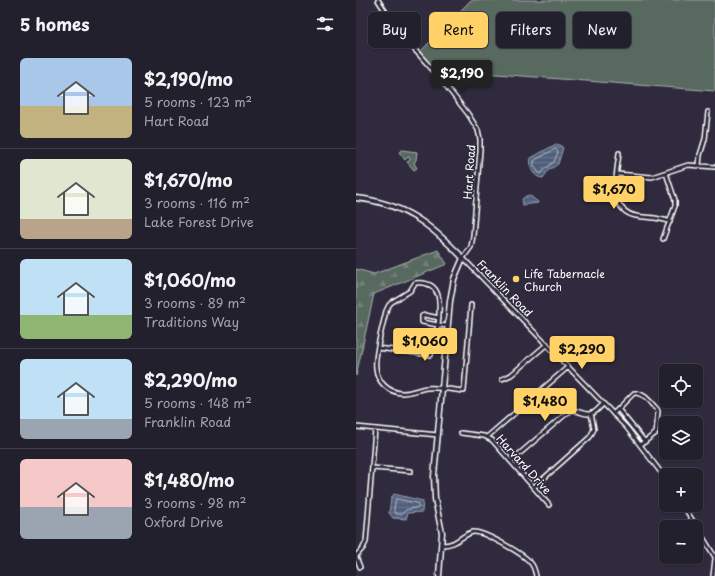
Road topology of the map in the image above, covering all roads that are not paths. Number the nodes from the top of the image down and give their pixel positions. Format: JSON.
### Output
{"nodes":[{"id":1,"x":378,"y":0,"type":"edge"},
{"id":2,"x":708,"y":112,"type":"dead end"},
{"id":3,"x":619,"y":153,"type":"dead end"},
{"id":4,"x":699,"y":166,"type":"junction"},
{"id":5,"x":715,"y":167,"type":"edge"},
{"id":6,"x":666,"y":173,"type":"junction"},
{"id":7,"x":617,"y":174,"type":"junction"},
{"id":8,"x":356,"y":198,"type":"edge"},
{"id":9,"x":670,"y":222,"type":"junction"},
{"id":10,"x":663,"y":239,"type":"dead end"},
{"id":11,"x":463,"y":258,"type":"junction"},
{"id":12,"x":471,"y":305,"type":"dead end"},
{"id":13,"x":439,"y":318,"type":"junction"},
{"id":14,"x":438,"y":325,"type":"junction"},
{"id":15,"x":448,"y":326,"type":"junction"},
{"id":16,"x":547,"y":344,"type":"junction"},
{"id":17,"x":378,"y":348,"type":"junction"},
{"id":18,"x":568,"y":367,"type":"junction"},
{"id":19,"x":502,"y":379,"type":"dead end"},
{"id":20,"x":442,"y":389,"type":"junction"},
{"id":21,"x":603,"y":404,"type":"junction"},
{"id":22,"x":618,"y":409,"type":"junction"},
{"id":23,"x":591,"y":413,"type":"junction"},
{"id":24,"x":613,"y":414,"type":"junction"},
{"id":25,"x":356,"y":427,"type":"edge"},
{"id":26,"x":375,"y":429,"type":"junction"},
{"id":27,"x":461,"y":433,"type":"dead end"},
{"id":28,"x":438,"y":435,"type":"junction"},
{"id":29,"x":487,"y":437,"type":"junction"},
{"id":30,"x":645,"y":442,"type":"junction"},
{"id":31,"x":640,"y":445,"type":"junction"},
{"id":32,"x":511,"y":461,"type":"junction"},
{"id":33,"x":372,"y":468,"type":"junction"},
{"id":34,"x":659,"y":470,"type":"edge"},
{"id":35,"x":411,"y":471,"type":"dead end"},
{"id":36,"x":534,"y":487,"type":"junction"},
{"id":37,"x":549,"y":505,"type":"dead end"},
{"id":38,"x":687,"y":512,"type":"edge"},
{"id":39,"x":442,"y":545,"type":"junction"},
{"id":40,"x":356,"y":557,"type":"edge"},
{"id":41,"x":715,"y":558,"type":"edge"},
{"id":42,"x":360,"y":567,"type":"dead end"},
{"id":43,"x":439,"y":576,"type":"edge"},
{"id":44,"x":536,"y":576,"type":"edge"},
{"id":45,"x":713,"y":576,"type":"edge"}],
"edges":[{"from":1,"to":11,"type":"street","name":"Hart Road"},
{"from":2,"to":4,"type":"street"},
{"from":3,"to":7,"type":"street"},
{"from":4,"to":5,"type":"street"},
{"from":4,"to":6,"type":"street"},
{"from":6,"to":7,"type":"street"},
{"from":6,"to":9,"type":"street"},
{"from":7,"to":9,"type":"street"},
{"from":8,"to":11,"type":"main road","name":"Franklin Road"},
{"from":9,"to":10,"type":"street"},
{"from":11,"to":15,"type":"main road"},
{"from":11,"to":16,"type":"street","name":"Franklin Road"},
{"from":12,"to":20,"type":"street"},
{"from":13,"to":14,"type":"street"},
{"from":13,"to":14,"type":"street"},
{"from":13,"to":17,"type":"street"},
{"from":14,"to":15,"type":"street"},
{"from":14,"to":17,"type":"street"},
{"from":15,"to":20,"type":"main road"},
{"from":16,"to":18,"type":"street","name":"Franklin Road"},
{"from":16,"to":19,"type":"street"},
{"from":17,"to":20,"type":"street"},
{"from":18,"to":21,"type":"street","name":"Franklin Road"},
{"from":18,"to":29,"type":"street"},
{"from":20,"to":28,"type":"main road"},
{"from":21,"to":23,"type":"street"},
{"from":21,"to":24,"type":"street","name":"Franklin Road"},
{"from":22,"to":24,"type":"street"},
{"from":22,"to":30,"type":"street"},
{"from":22,"to":30,"type":"street"},
{"from":23,"to":32,"type":"street"},
{"from":23,"to":36,"type":"street"},
{"from":24,"to":31,"type":"street","name":"Franklin Road"},
{"from":25,"to":26,"type":"street"},
{"from":26,"to":28,"type":"street"},
{"from":26,"to":33,"type":"street"},
{"from":27,"to":29,"type":"street","name":"Harvard Drive"},
{"from":28,"to":39,"type":"main road"},
{"from":29,"to":32,"type":"street","name":"Harvard Drive"},
{"from":30,"to":31,"type":"street"},
{"from":31,"to":34,"type":"street","name":"Franklin Road"},
{"from":32,"to":36,"type":"street","name":"Harvard Drive"},
{"from":33,"to":35,"type":"street"},
{"from":33,"to":40,"type":"street"},
{"from":36,"to":37,"type":"street","name":"Harvard Drive"},
{"from":38,"to":41,"type":"street"},
{"from":39,"to":43,"type":"main road"},
{"from":39,"to":44,"type":"street"},
{"from":40,"to":42,"type":"street"},
{"from":41,"to":45,"type":"street"}]}
